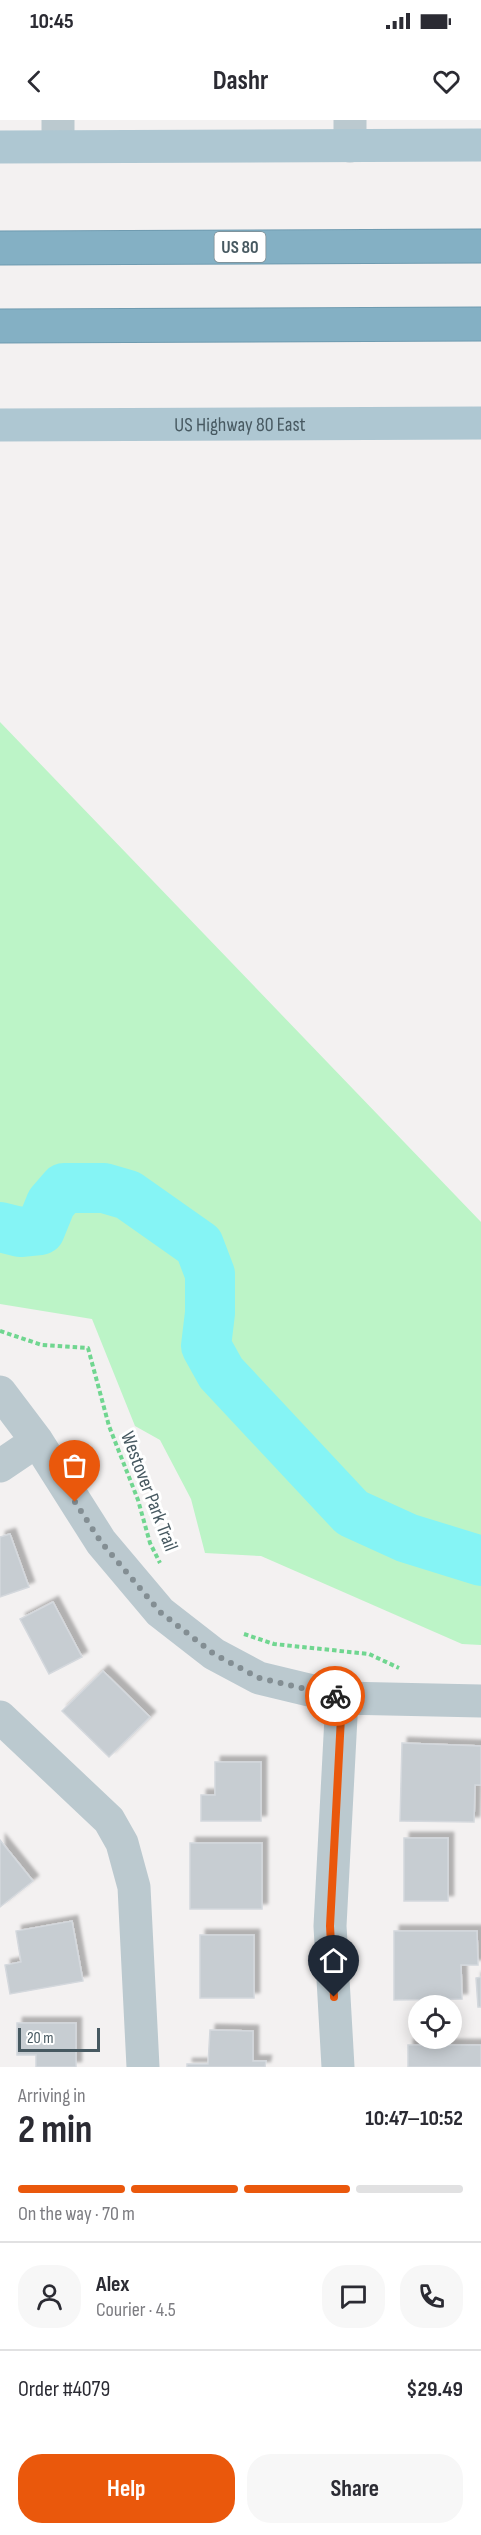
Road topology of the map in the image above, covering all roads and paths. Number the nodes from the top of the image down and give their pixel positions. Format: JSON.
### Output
{"nodes":[{"id":1,"x":58,"y":133,"type":"edge"},
{"id":2,"x":350,"y":133,"type":"edge"},
{"id":3,"x":481,"y":145,"type":"edge"},
{"id":4,"x":0,"y":147,"type":"edge"},
{"id":5,"x":481,"y":246,"type":"edge"},
{"id":6,"x":0,"y":248,"type":"edge"},
{"id":7,"x":481,"y":324,"type":"edge"},
{"id":8,"x":0,"y":326,"type":"edge"},
{"id":9,"x":481,"y":423,"type":"edge"},
{"id":10,"x":0,"y":425,"type":"edge"},
{"id":11,"x":0,"y":1331,"type":"edge"},
{"id":12,"x":0,"y":1392,"type":"edge"},
{"id":13,"x":37,"y":1441,"type":"junction"},
{"id":14,"x":0,"y":1466,"type":"edge"},
{"id":15,"x":165,"y":1572,"type":"dead end"},
{"id":16,"x":237,"y":1631,"type":"dead end"},
{"id":17,"x":407,"y":1673,"type":"dead end"},
{"id":18,"x":342,"y":1698,"type":"junction"},
{"id":19,"x":481,"y":1701,"type":"edge"},
{"id":20,"x":0,"y":1717,"type":"edge"},
{"id":21,"x":143,"y":2067,"type":"edge"},
{"id":22,"x":339,"y":2067,"type":"edge"}],
"edges":[{"from":1,"to":2,"type":"main road"},
{"from":1,"to":4,"type":"main road"},
{"from":2,"to":3,"type":"main road"},
{"from":5,"to":6,"type":"highway","number":"US 80"},
{"from":7,"to":8,"type":"highway"},
{"from":9,"to":10,"type":"main road","name":"US Highway 80 East"},
{"from":11,"to":15,"type":"path","name":"Westover Park Trail"},
{"from":12,"to":13,"type":"street"},
{"from":13,"to":14,"type":"street"},
{"from":13,"to":18,"type":"street"},
{"from":16,"to":17,"type":"path"},
{"from":18,"to":19,"type":"street"},
{"from":18,"to":22,"type":"street"},
{"from":20,"to":21,"type":"street"}]}
